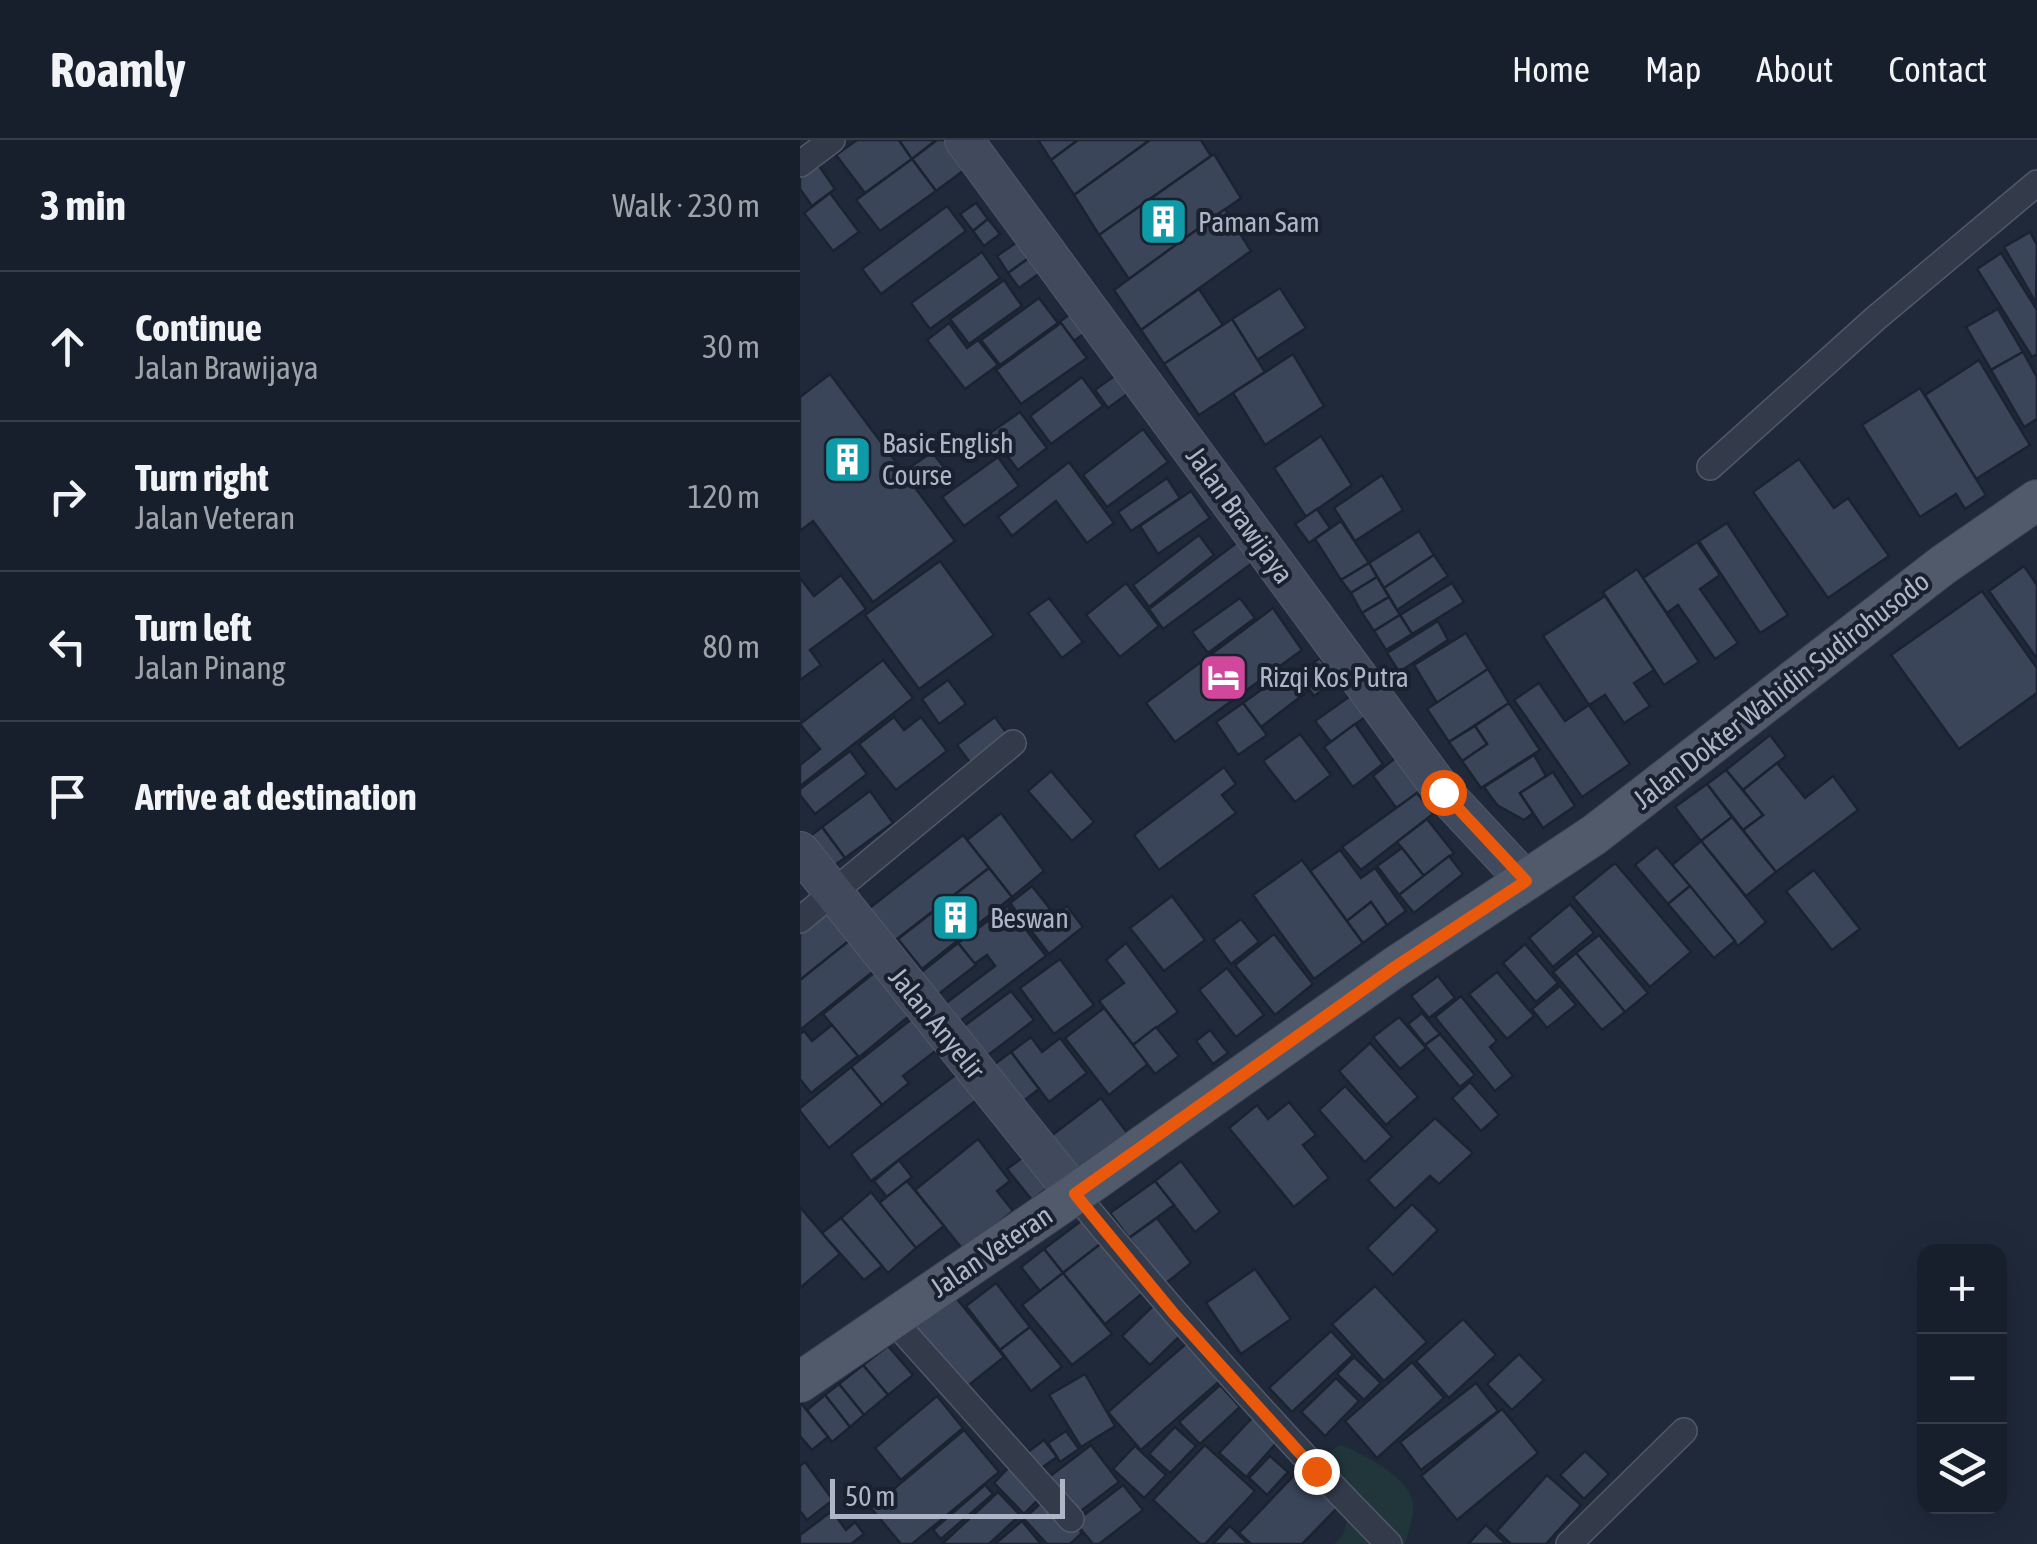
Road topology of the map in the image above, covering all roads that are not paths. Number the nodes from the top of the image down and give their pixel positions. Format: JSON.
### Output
{"nodes":[{"id":1,"x":832,"y":140,"type":"edge"},
{"id":2,"x":964,"y":140,"type":"edge"},
{"id":3,"x":800,"y":164,"type":"edge"},
{"id":4,"x":2037,"y":183,"type":"edge"},
{"id":5,"x":1710,"y":467,"type":"dead end"},
{"id":6,"x":2037,"y":500,"type":"edge"},
{"id":7,"x":1013,"y":744,"type":"dead end"},
{"id":8,"x":800,"y":851,"type":"edge"},
{"id":9,"x":1526,"y":881,"type":"junction"},
{"id":10,"x":833,"y":892,"type":"junction"},
{"id":11,"x":800,"y":920,"type":"edge"},
{"id":12,"x":1075,"y":1194,"type":"junction"},
{"id":13,"x":892,"y":1318,"type":"junction"},
{"id":14,"x":800,"y":1382,"type":"edge"},
{"id":15,"x":1684,"y":1432,"type":"dead end"},
{"id":16,"x":1071,"y":1519,"type":"dead end"},
{"id":17,"x":1389,"y":1544,"type":"edge"},
{"id":18,"x":1568,"y":1544,"type":"edge"}],
"edges":[{"from":1,"to":3,"type":"street"},
{"from":2,"to":9,"type":"main road","name":"Jalan Brawijaya"},
{"from":4,"to":5,"type":"street"},
{"from":6,"to":9,"type":"main road","name":"Jalan Dokter Wahidin Sudirohusodo"},
{"from":7,"to":10,"type":"street"},
{"from":8,"to":10,"type":"main road","name":"Jalan Anyelir"},
{"from":9,"to":12,"type":"main road","name":"Jalan Veteran"},
{"from":10,"to":11,"type":"street"},
{"from":10,"to":12,"type":"main road","name":"Jalan Anyelir"},
{"from":12,"to":13,"type":"main road","name":"Jalan Veteran"},
{"from":12,"to":17,"type":"street"},
{"from":13,"to":14,"type":"main road","name":"Jalan Veteran"},
{"from":13,"to":16,"type":"street"},
{"from":15,"to":18,"type":"street"}]}
